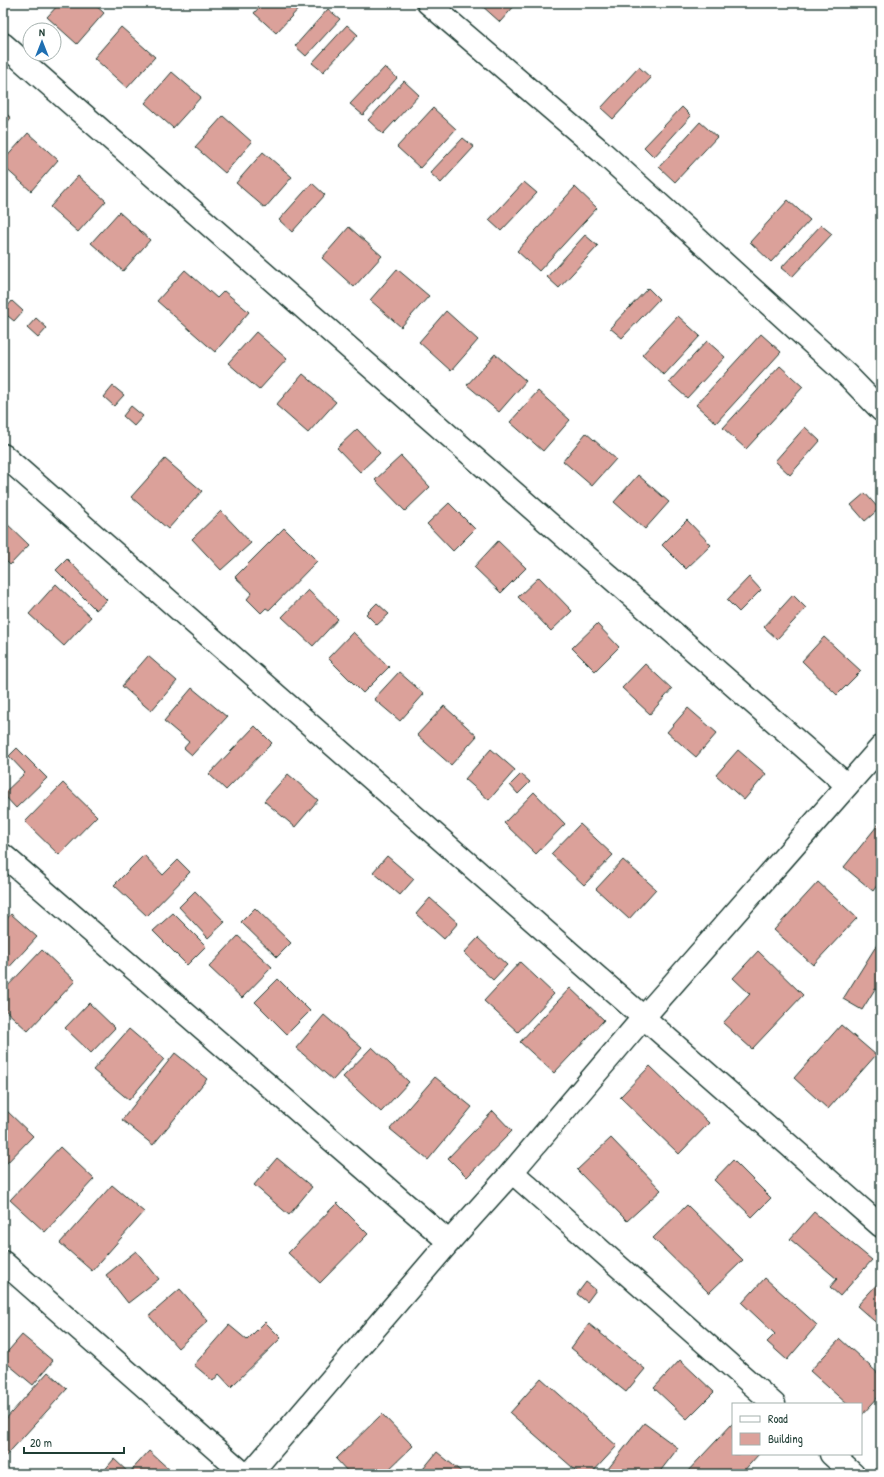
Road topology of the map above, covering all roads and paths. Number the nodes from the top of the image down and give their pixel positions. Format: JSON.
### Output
{"nodes":[{"id":1,"x":428,"y":3,"type":"edge"},
{"id":2,"x":3,"y":44,"type":"edge"},
{"id":3,"x":881,"y":410,"type":"edge"},
{"id":4,"x":3,"y":455,"type":"edge"},
{"id":5,"x":881,"y":747,"type":"edge"},
{"id":6,"x":847,"y":785,"type":"junction"},
{"id":7,"x":3,"y":855,"type":"edge"},
{"id":8,"x":643,"y":1018,"type":"junction"},
{"id":9,"x":512,"y":1172,"type":"junction"},
{"id":10,"x":881,"y":1226,"type":"edge"},
{"id":11,"x":449,"y":1242,"type":"junction"},
{"id":12,"x":6,"y":1269,"type":"edge"},
{"id":13,"x":773,"y":1403,"type":"edge"},
{"id":14,"x":832,"y":1455,"type":"edge"},
{"id":15,"x":244,"y":1474,"type":"edge"},
{"id":16,"x":250,"y":1474,"type":"edge"},
{"id":17,"x":854,"y":1474,"type":"edge"}],
"edges":[{"from":1,"to":3,"type":"street"},
{"from":2,"to":6,"type":"street"},
{"from":4,"to":8,"type":"street"},
{"from":5,"to":6,"type":"street"},
{"from":6,"to":8,"type":"street"},
{"from":7,"to":11,"type":"street"},
{"from":8,"to":9,"type":"street"},
{"from":8,"to":10,"type":"street"},
{"from":9,"to":11,"type":"street"},
{"from":9,"to":13,"type":"street"},
{"from":11,"to":16,"type":"street"},
{"from":12,"to":15,"type":"street"},
{"from":14,"to":17,"type":"street"}]}
